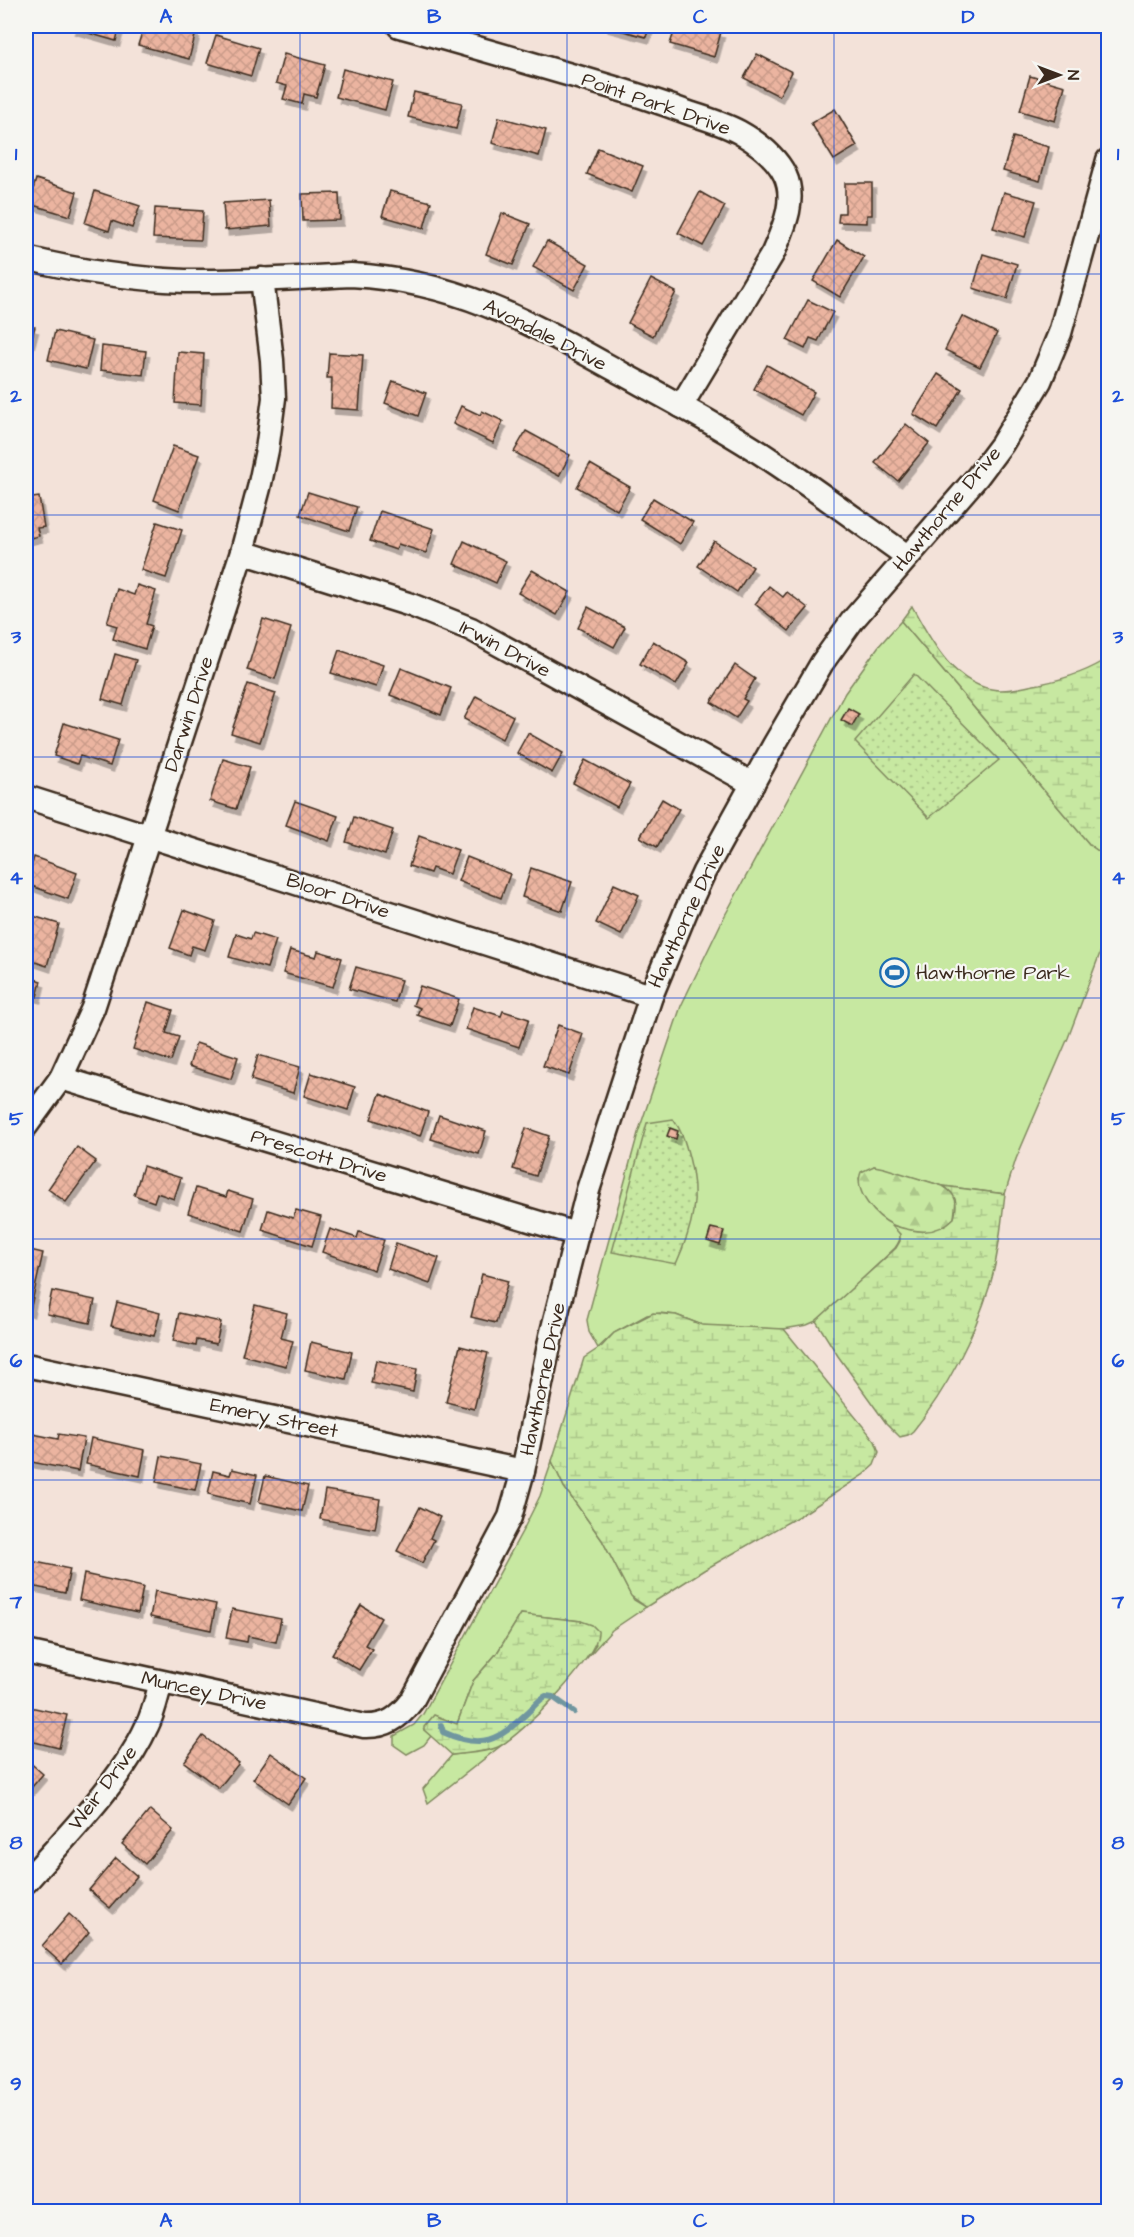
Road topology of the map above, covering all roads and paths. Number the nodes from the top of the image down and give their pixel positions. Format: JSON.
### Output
{"nodes":[{"id":1,"x":399,"y":26,"type":"edge"},
{"id":2,"x":1108,"y":160,"type":"edge"},
{"id":3,"x":26,"y":258,"type":"edge"},
{"id":4,"x":262,"y":279,"type":"junction"},
{"id":5,"x":681,"y":406,"type":"junction"},
{"id":6,"x":242,"y":552,"type":"junction"},
{"id":7,"x":907,"y":556,"type":"junction"},
{"id":8,"x":753,"y":784,"type":"junction"},
{"id":9,"x":26,"y":797,"type":"edge"},
{"id":10,"x":150,"y":836,"type":"junction"},
{"id":11,"x":651,"y":996,"type":"junction"},
{"id":12,"x":62,"y":1078,"type":"junction"},
{"id":13,"x":26,"y":1126,"type":"edge"},
{"id":14,"x":576,"y":1234,"type":"junction"},
{"id":15,"x":26,"y":1365,"type":"edge"},
{"id":16,"x":523,"y":1471,"type":"junction"},
{"id":17,"x":26,"y":1652,"type":"edge"},
{"id":18,"x":161,"y":1682,"type":"junction"},
{"id":19,"x":382,"y":1725,"type":"joint"},
{"id":20,"x":26,"y":1882,"type":"edge"}],
"edges":[{"from":1,"to":5,"type":"street","name":"Point Park Drive"},
{"from":2,"to":7,"type":"street","name":"Hawthorne Drive"},
{"from":3,"to":4,"type":"street","name":"Avondale Drive"},
{"from":4,"to":5,"type":"street","name":"Avondale Drive"},
{"from":4,"to":6,"type":"street","name":"Darwin Drive"},
{"from":5,"to":7,"type":"street","name":"Avondale Drive"},
{"from":6,"to":8,"type":"street","name":"Irwin Drive"},
{"from":6,"to":10,"type":"street","name":"Darwin Drive"},
{"from":7,"to":8,"type":"street","name":"Hawthorne Drive"},
{"from":8,"to":11,"type":"street","name":"Hawthorne Drive"},
{"from":9,"to":10,"type":"street","name":"Bloor Drive"},
{"from":10,"to":11,"type":"street","name":"Bloor Drive"},
{"from":10,"to":12,"type":"street","name":"Darwin Drive"},
{"from":11,"to":14,"type":"street","name":"Hawthorne Drive"},
{"from":12,"to":13,"type":"street","name":"Darwin Drive"},
{"from":12,"to":14,"type":"street","name":"Prescott Drive"},
{"from":14,"to":16,"type":"street","name":"Hawthorne Drive"},
{"from":15,"to":16,"type":"street","name":"Emery Street"},
{"from":16,"to":19,"type":"street","name":"Hawthorne Drive"},
{"from":17,"to":18,"type":"street","name":"Muncey Drive"},
{"from":18,"to":19,"type":"street","name":"Muncey Drive"},
{"from":18,"to":20,"type":"street","name":"Weir Drive"}]}
